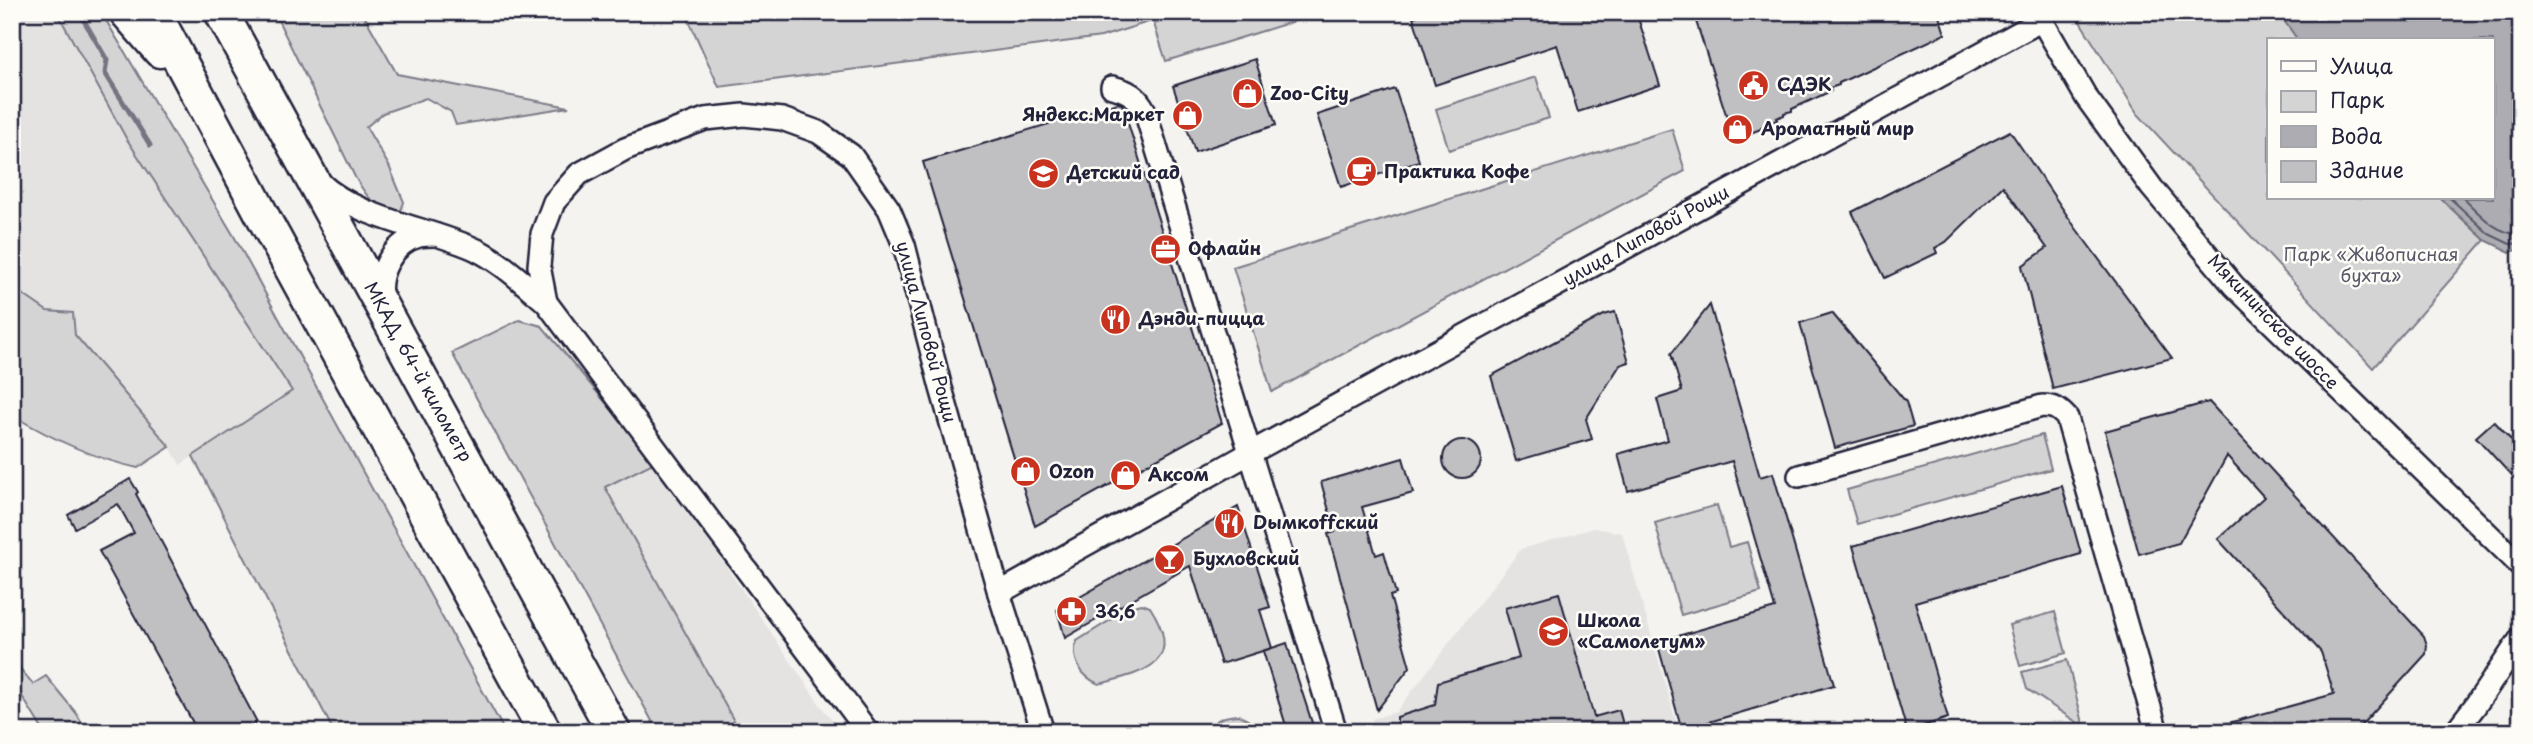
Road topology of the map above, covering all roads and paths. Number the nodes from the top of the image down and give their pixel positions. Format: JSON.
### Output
{"nodes":[{"id":1,"x":127,"y":12,"type":"edge"},
{"id":2,"x":154,"y":12,"type":"edge"},
{"id":3,"x":221,"y":12,"type":"edge"},
{"id":4,"x":2039,"y":16,"type":"edge"},
{"id":5,"x":1112,"y":87,"type":"dead end"},
{"id":6,"x":200,"y":97,"type":"junction"},
{"id":7,"x":307,"y":171,"type":"junction"},
{"id":8,"x":436,"y":235,"type":"junction"},
{"id":9,"x":540,"y":258,"type":"junction"},
{"id":10,"x":510,"y":272,"type":"junction"},
{"id":11,"x":546,"y":302,"type":"junction"},
{"id":12,"x":385,"y":311,"type":"junction"},
{"id":13,"x":1250,"y":453,"type":"junction"},
{"id":14,"x":1799,"y":476,"type":"dead end"},
{"id":15,"x":2521,"y":566,"type":"edge"},
{"id":16,"x":999,"y":593,"type":"junction"},
{"id":17,"x":2521,"y":638,"type":"edge"},
{"id":18,"x":545,"y":732,"type":"edge"},
{"id":19,"x":614,"y":732,"type":"edge"},
{"id":20,"x":868,"y":732,"type":"edge"},
{"id":21,"x":1044,"y":732,"type":"edge"},
{"id":22,"x":1336,"y":732,"type":"edge"},
{"id":23,"x":2157,"y":732,"type":"edge"},
{"id":24,"x":2455,"y":732,"type":"edge"}],
"edges":[{"from":1,"to":6,"type":"highway"},
{"from":2,"to":6,"type":"highway"},
{"from":3,"to":7,"type":"highway","name":"МКАД, 64-й километр"},
{"from":4,"to":13,"type":"street","name":"улица Липовой Рощи"},
{"from":4,"to":15,"type":"street","name":"Мякининское шоссе"},
{"from":5,"to":13,"type":"street"},
{"from":6,"to":18,"type":"highway"},
{"from":7,"to":8,"type":"street"},
{"from":7,"to":12,"type":"highway","name":"МКАД, 64-й километр"},
{"from":8,"to":10,"type":"street"},
{"from":8,"to":12,"type":"street"},
{"from":9,"to":10,"type":"street"},
{"from":9,"to":11,"type":"street","name":"улица Липовой Рощи"},
{"from":9,"to":16,"type":"street","name":"улица Липовой Рощи"},
{"from":10,"to":11,"type":"street"},
{"from":11,"to":20,"type":"street"},
{"from":12,"to":19,"type":"highway","name":"МКАД, 64-й километр"},
{"from":13,"to":16,"type":"street","name":"улица Липовой Рощи"},
{"from":13,"to":22,"type":"street"},
{"from":14,"to":23,"type":"street"},
{"from":16,"to":21,"type":"street","name":"улица Липовой Рощи"},
{"from":17,"to":24,"type":"street"}]}
